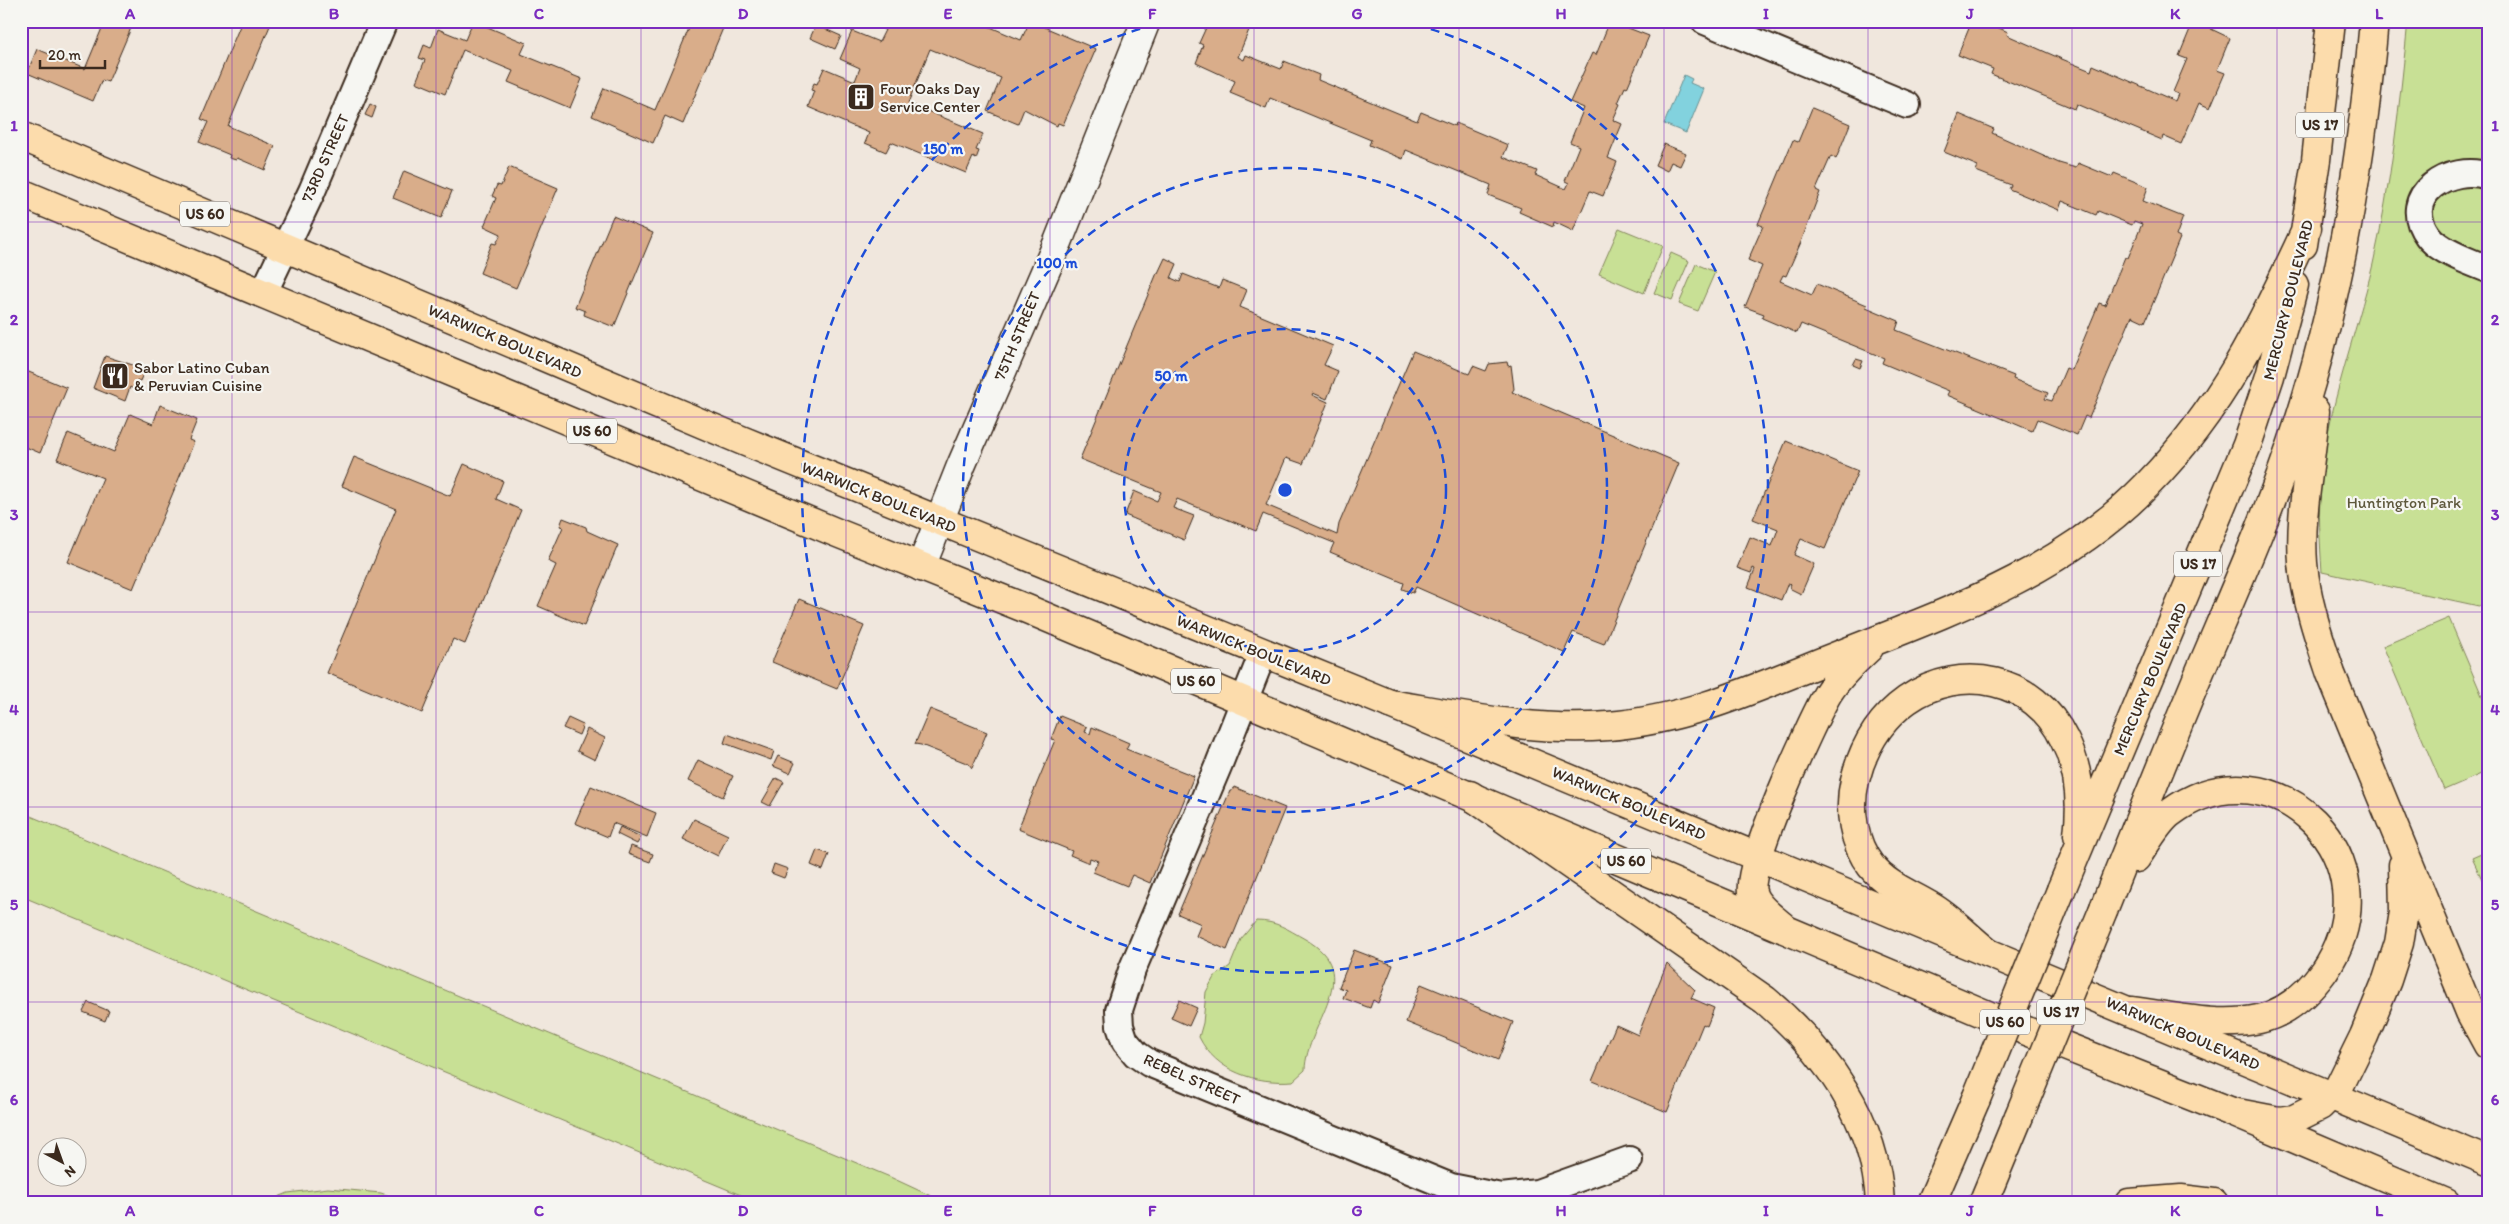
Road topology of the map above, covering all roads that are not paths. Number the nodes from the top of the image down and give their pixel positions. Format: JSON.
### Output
{"nodes":[{"id":1,"x":384,"y":21,"type":"edge"},
{"id":2,"x":1146,"y":21,"type":"edge"},
{"id":3,"x":1705,"y":21,"type":"edge"},
{"id":4,"x":2331,"y":21,"type":"edge"},
{"id":5,"x":2374,"y":21,"type":"edge"},
{"id":6,"x":1906,"y":105,"type":"dead end"},
{"id":7,"x":21,"y":136,"type":"edge"},
{"id":8,"x":2488,"y":176,"type":"edge"},
{"id":9,"x":21,"y":193,"type":"edge"},
{"id":10,"x":2307,"y":228,"type":"junction"},
{"id":11,"x":286,"y":248,"type":"junction"},
{"id":12,"x":2488,"y":269,"type":"edge"},
{"id":13,"x":264,"y":294,"type":"junction"},
{"id":14,"x":2320,"y":343,"type":"junction"},
{"id":15,"x":939,"y":522,"type":"junction"},
{"id":16,"x":921,"y":567,"type":"junction"},
{"id":17,"x":1877,"y":640,"type":"junction"},
{"id":18,"x":1263,"y":653,"type":"junction"},
{"id":19,"x":1245,"y":702,"type":"junction"},
{"id":20,"x":1390,"y":704,"type":"junction"},
{"id":21,"x":1470,"y":795,"type":"junction"},
{"id":22,"x":2402,"y":848,"type":"junction"},
{"id":23,"x":1758,"y":857,"type":"junction"},
{"id":24,"x":2075,"y":858,"type":"junction"},
{"id":25,"x":2104,"y":908,"type":"junction"},
{"id":26,"x":1782,"y":926,"type":"junction"},
{"id":27,"x":1986,"y":951,"type":"junction"},
{"id":28,"x":2131,"y":1011,"type":"junction"},
{"id":29,"x":2488,"y":1045,"type":"edge"},
{"id":30,"x":2332,"y":1096,"type":"junction"},
{"id":31,"x":2232,"y":1112,"type":"junction"},
{"id":32,"x":1628,"y":1160,"type":"dead end"},
{"id":33,"x":2488,"y":1161,"type":"edge"},
{"id":34,"x":1880,"y":1203,"type":"edge"},
{"id":35,"x":1931,"y":1203,"type":"edge"},
{"id":36,"x":1984,"y":1203,"type":"edge"},
{"id":37,"x":2129,"y":1203,"type":"edge"},
{"id":38,"x":2214,"y":1203,"type":"edge"},
{"id":39,"x":2446,"y":1203,"type":"edge"}],
"edges":[{"from":1,"to":11,"type":"street","name":"73RD STREET"},
{"from":2,"to":15,"type":"street","name":"75TH STREET"},
{"from":3,"to":6,"type":"street"},
{"from":4,"to":10,"type":"main road","name":"MERCURY BOULEVARD","number":"US 17"},
{"from":5,"to":14,"type":"main road","number":"US 17"},
{"from":7,"to":11,"type":"main road","name":"WARWICK BOULEVARD","number":"US 60"},
{"from":8,"to":12,"type":"street"},
{"from":9,"to":13,"type":"main road","number":"US 60"},
{"from":10,"to":17,"type":"main road"},
{"from":10,"to":24,"type":"main road","name":"MERCURY BOULEVARD","number":"US 17"},
{"from":11,"to":13,"type":"street","name":"73RD STREET"},
{"from":11,"to":15,"type":"main road","name":"WARWICK BOULEVARD","number":"US 60"},
{"from":13,"to":16,"type":"main road","number":"US 60"},
{"from":14,"to":22,"type":"main road"},
{"from":14,"to":25,"type":"main road","number":"US 17"},
{"from":15,"to":16,"type":"street","name":"75TH STREET"},
{"from":15,"to":18,"type":"main road","name":"WARWICK BOULEVARD","number":"US 60"},
{"from":16,"to":19,"type":"main road","number":"US 60"},
{"from":17,"to":20,"type":"main road"},
{"from":17,"to":23,"type":"main road"},
{"from":18,"to":19,"type":"street","name":"REBEL STREET"},
{"from":18,"to":20,"type":"main road","name":"WARWICK BOULEVARD","number":"US 60"},
{"from":19,"to":21,"type":"main road","number":"US 60"},
{"from":19,"to":32,"type":"street","name":"REBEL STREET"},
{"from":20,"to":23,"type":"main road","name":"WARWICK BOULEVARD","number":"US 60"},
{"from":21,"to":26,"type":"main road","number":"US 60"},
{"from":21,"to":34,"type":"main road"},
{"from":22,"to":29,"type":"main road"},
{"from":22,"to":30,"type":"main road"},
{"from":23,"to":26,"type":"main road"},
{"from":23,"to":27,"type":"main road","name":"WARWICK BOULEVARD","number":"US 60"},
{"from":24,"to":27,"type":"main road"},
{"from":24,"to":35,"type":"main road","name":"MERCURY BOULEVARD","number":"US 17","bridge":true},
{"from":25,"to":28,"type":"main road"},
{"from":25,"to":36,"type":"main road","number":"US 17","bridge":true},
{"from":26,"to":31,"type":"main road","number":"US 60"},
{"from":27,"to":28,"type":"main road","name":"WARWICK BOULEVARD","number":"US 60"},
{"from":28,"to":30,"type":"main road","name":"WARWICK BOULEVARD","number":"US 60"},
{"from":30,"to":31,"type":"main road"},
{"from":30,"to":33,"type":"main road","name":"WARWICK BOULEVARD","number":"US 60"},
{"from":31,"to":39,"type":"main road","number":"US 60"},
{"from":37,"to":38,"type":"main road"}]}
